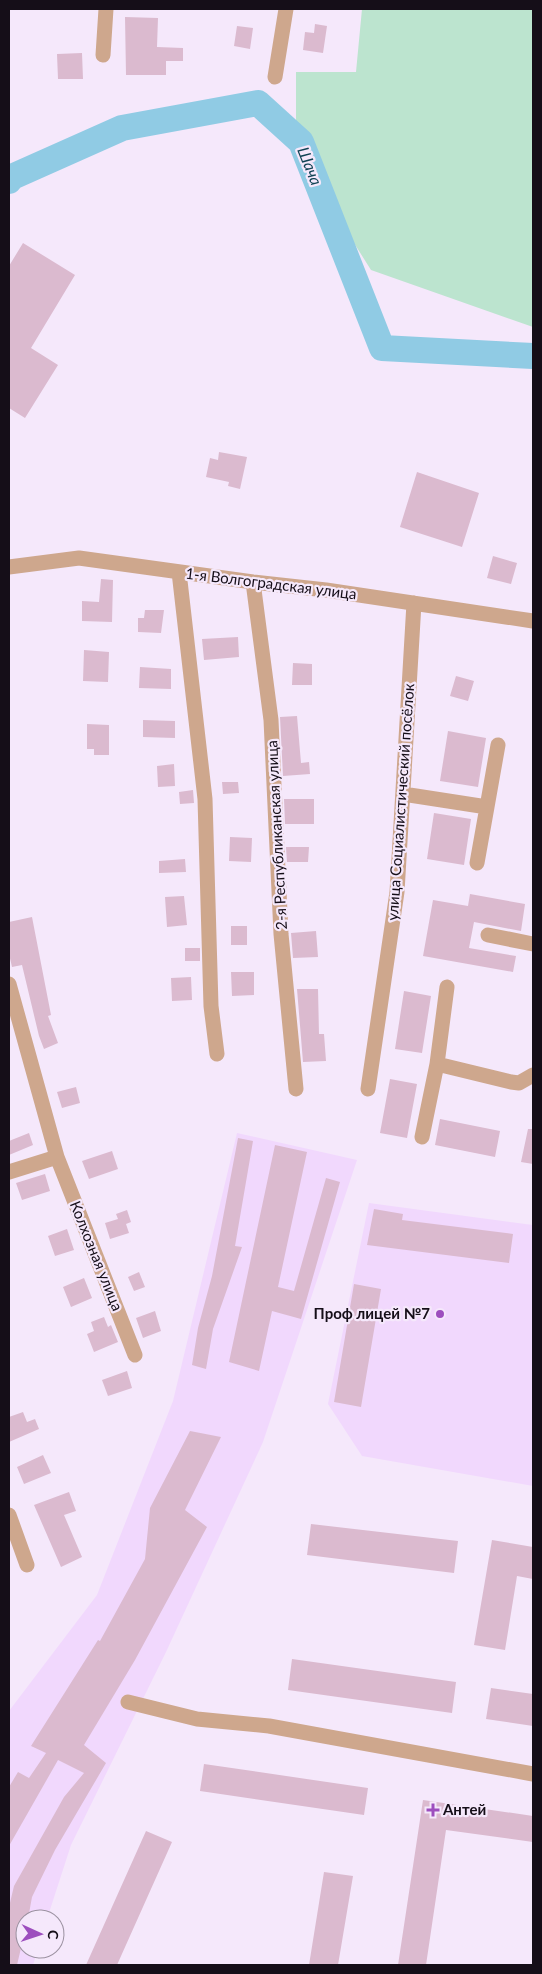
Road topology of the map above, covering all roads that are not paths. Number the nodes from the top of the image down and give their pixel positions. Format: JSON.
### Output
{"nodes":[{"id":1,"x":106,"y":9,"type":"edge"},
{"id":2,"x":286,"y":9,"type":"edge"},
{"id":3,"x":103,"y":55,"type":"dead end"},
{"id":4,"x":275,"y":77,"type":"dead end"},
{"id":5,"x":9,"y":567,"type":"edge"},
{"id":6,"x":179,"y":572,"type":"junction"},
{"id":7,"x":253,"y":582,"type":"junction"},
{"id":8,"x":414,"y":603,"type":"junction"},
{"id":9,"x":533,"y":621,"type":"edge"},
{"id":10,"x":498,"y":745,"type":"dead end"},
{"id":11,"x":403,"y":794,"type":"junction"},
{"id":12,"x":487,"y":808,"type":"junction"},
{"id":13,"x":478,"y":863,"type":"dead end"},
{"id":14,"x":488,"y":935,"type":"dead end"},
{"id":15,"x":533,"y":944,"type":"edge"},
{"id":16,"x":9,"y":984,"type":"edge"},
{"id":17,"x":447,"y":987,"type":"dead end"},
{"id":18,"x":216,"y":1054,"type":"dead end"},
{"id":19,"x":437,"y":1064,"type":"junction"},
{"id":20,"x":533,"y":1075,"type":"edge"},
{"id":21,"x":296,"y":1089,"type":"dead end"},
{"id":22,"x":368,"y":1089,"type":"dead end"},
{"id":23,"x":422,"y":1137,"type":"dead end"},
{"id":24,"x":57,"y":1157,"type":"junction"},
{"id":25,"x":9,"y":1172,"type":"edge"},
{"id":26,"x":135,"y":1355,"type":"dead end"},
{"id":27,"x":9,"y":1514,"type":"edge"},
{"id":28,"x":27,"y":1565,"type":"dead end"},
{"id":29,"x":128,"y":1702,"type":"dead end"},
{"id":30,"x":533,"y":1774,"type":"edge"}],
"edges":[{"from":1,"to":3,"type":"street"},
{"from":2,"to":4,"type":"street"},
{"from":5,"to":6,"type":"street","name":"1-я Волгоградская улица"},
{"from":6,"to":7,"type":"street","name":"1-я Волгоградская улица"},
{"from":6,"to":18,"type":"street"},
{"from":7,"to":8,"type":"street","name":"1-я Волгоградская улица"},
{"from":7,"to":21,"type":"street","name":"2-я Республиканская улица"},
{"from":8,"to":9,"type":"street","name":"1-я Волгоградская улица"},
{"from":8,"to":11,"type":"street","name":"улица Социалистический посёлок"},
{"from":10,"to":12,"type":"street"},
{"from":11,"to":12,"type":"street"},
{"from":11,"to":22,"type":"street","name":"улица Социалистический посёлок"},
{"from":12,"to":13,"type":"street"},
{"from":14,"to":15,"type":"street"},
{"from":16,"to":24,"type":"street","name":"Колхозная улица"},
{"from":17,"to":19,"type":"street"},
{"from":19,"to":20,"type":"street"},
{"from":19,"to":23,"type":"street"},
{"from":24,"to":25,"type":"street"},
{"from":24,"to":26,"type":"street","name":"Колхозная улица"},
{"from":27,"to":28,"type":"street"},
{"from":29,"to":30,"type":"street"}]}
